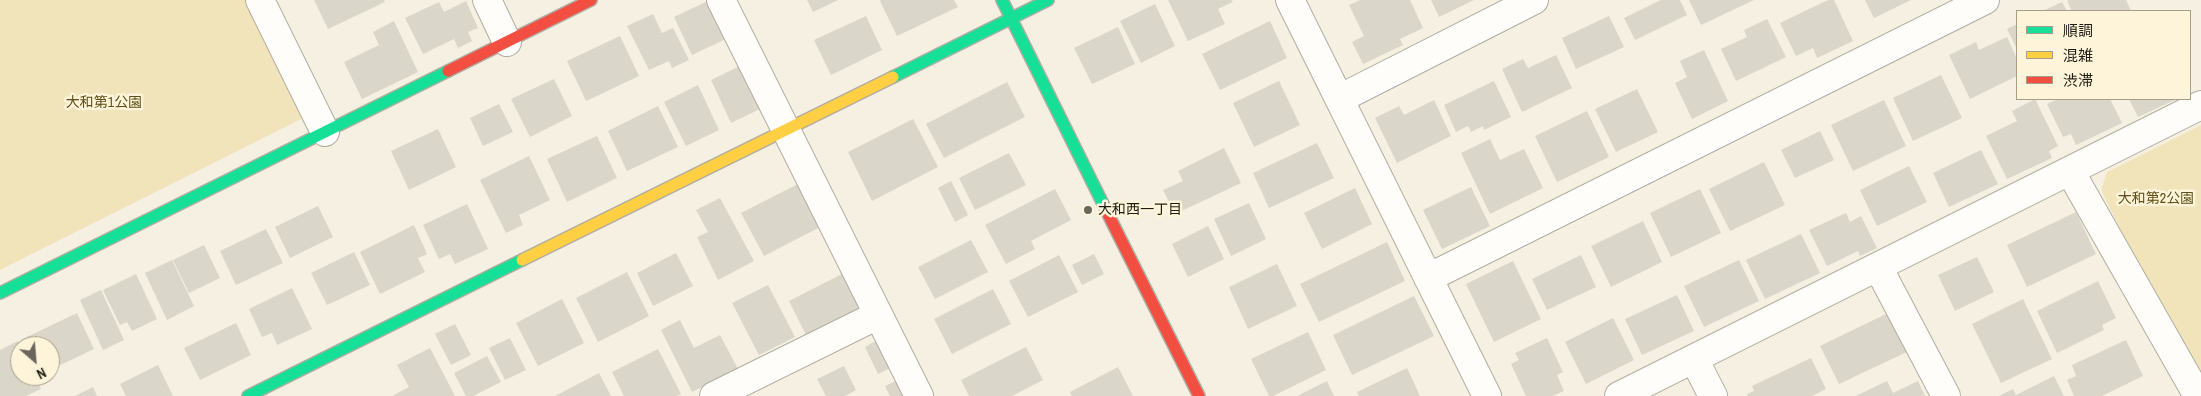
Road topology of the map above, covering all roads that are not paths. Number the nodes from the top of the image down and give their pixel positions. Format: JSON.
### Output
{"nodes":[{"id":1,"x":260,"y":0,"type":"edge"},
{"id":2,"x":487,"y":0,"type":"edge"},
{"id":3,"x":591,"y":0,"type":"edge"},
{"id":4,"x":721,"y":0,"type":"edge"},
{"id":5,"x":1002,"y":0,"type":"edge"},
{"id":6,"x":1048,"y":0,"type":"edge"},
{"id":7,"x":1290,"y":0,"type":"edge"},
{"id":8,"x":1534,"y":0,"type":"edge"},
{"id":9,"x":1985,"y":0,"type":"edge"},
{"id":10,"x":1011,"y":18,"type":"junction"},
{"id":11,"x":507,"y":42,"type":"junction"},
{"id":12,"x":1339,"y":99,"type":"junction"},
{"id":13,"x":2201,"y":105,"type":"edge"},
{"id":14,"x":786,"y":130,"type":"junction"},
{"id":15,"x":325,"y":132,"type":"junction"},
{"id":16,"x":2070,"y":171,"type":"junction"},
{"id":17,"x":1878,"y":267,"type":"junction"},
{"id":18,"x":1428,"y":278,"type":"junction"},
{"id":19,"x":0,"y":293,"type":"edge"},
{"id":20,"x":878,"y":315,"type":"junction"},
{"id":21,"x":1694,"y":358,"type":"junction"},
{"id":22,"x":248,"y":396,"type":"edge"},
{"id":23,"x":714,"y":396,"type":"edge"},
{"id":24,"x":919,"y":396,"type":"edge"},
{"id":25,"x":1199,"y":396,"type":"edge"},
{"id":26,"x":1487,"y":396,"type":"edge"},
{"id":27,"x":1619,"y":396,"type":"edge"},
{"id":28,"x":1713,"y":396,"type":"edge"},
{"id":29,"x":1946,"y":396,"type":"edge"},
{"id":30,"x":2198,"y":396,"type":"edge"}],
"edges":[{"from":1,"to":15,"type":"street"},
{"from":2,"to":11,"type":"street"},
{"from":3,"to":11,"type":"street"},
{"from":4,"to":14,"type":"street"},
{"from":5,"to":10,"type":"street"},
{"from":6,"to":10,"type":"street"},
{"from":7,"to":12,"type":"street"},
{"from":8,"to":12,"type":"street"},
{"from":9,"to":18,"type":"street"},
{"from":10,"to":14,"type":"street"},
{"from":10,"to":25,"type":"street"},
{"from":11,"to":15,"type":"street"},
{"from":12,"to":18,"type":"street"},
{"from":13,"to":16,"type":"street"},
{"from":14,"to":20,"type":"street"},
{"from":14,"to":22,"type":"street"},
{"from":15,"to":19,"type":"street"},
{"from":16,"to":17,"type":"street"},
{"from":16,"to":30,"type":"street"},
{"from":17,"to":21,"type":"street"},
{"from":17,"to":29,"type":"street"},
{"from":18,"to":26,"type":"street"},
{"from":20,"to":23,"type":"street"},
{"from":20,"to":24,"type":"street"},
{"from":21,"to":27,"type":"street"},
{"from":21,"to":28,"type":"street"}]}
